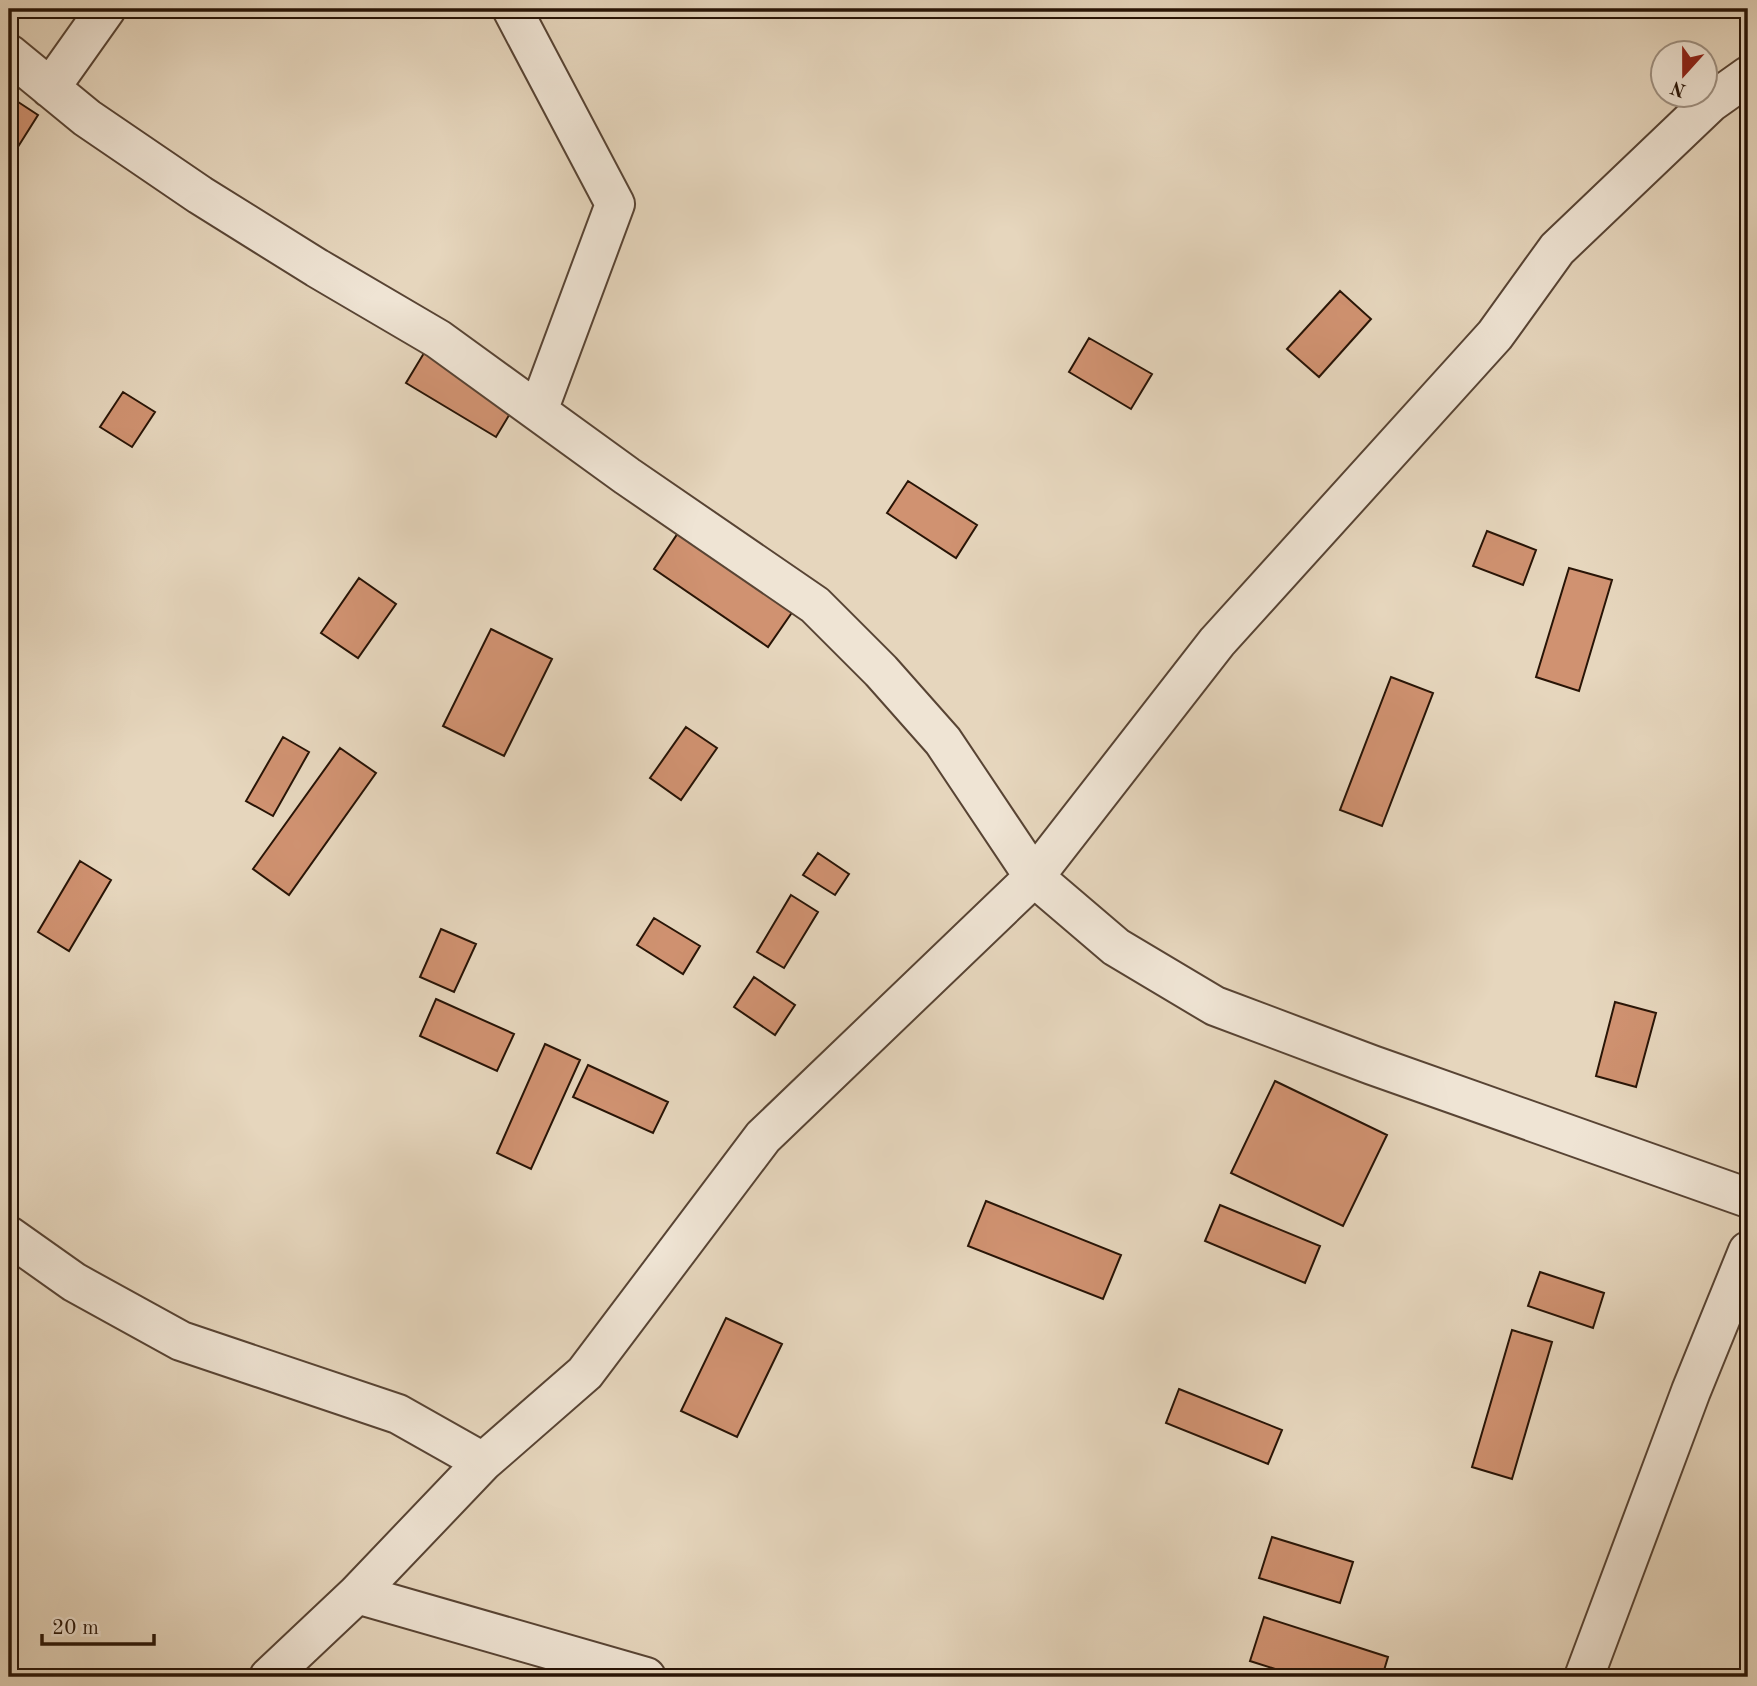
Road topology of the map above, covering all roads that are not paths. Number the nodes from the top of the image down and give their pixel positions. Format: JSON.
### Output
{"nodes":[{"id":1,"x":106,"y":9,"type":"edge"},
{"id":2,"x":512,"y":9,"type":"edge"},
{"id":3,"x":9,"y":54,"type":"edge"},
{"id":4,"x":1748,"y":76,"type":"edge"},
{"id":5,"x":50,"y":88,"type":"junction"},
{"id":6,"x":538,"y":411,"type":"junction"},
{"id":7,"x":1034,"y":877,"type":"junction"},
{"id":8,"x":1748,"y":1198,"type":"edge"},
{"id":9,"x":9,"y":1236,"type":"edge"},
{"id":10,"x":1748,"y":1251,"type":"edge"},
{"id":11,"x":483,"y":1462,"type":"junction"},
{"id":12,"x":357,"y":1594,"type":"junction"},
{"id":13,"x":269,"y":1677,"type":"edge"},
{"id":14,"x":646,"y":1677,"type":"edge"},
{"id":15,"x":1584,"y":1677,"type":"edge"}],
"edges":[{"from":1,"to":5,"type":"street"},
{"from":2,"to":6,"type":"street"},
{"from":3,"to":5,"type":"street"},
{"from":4,"to":7,"type":"street"},
{"from":5,"to":6,"type":"street"},
{"from":6,"to":7,"type":"street"},
{"from":7,"to":8,"type":"street"},
{"from":7,"to":11,"type":"street"},
{"from":9,"to":11,"type":"street"},
{"from":10,"to":15,"type":"street"},
{"from":11,"to":12,"type":"street"},
{"from":12,"to":13,"type":"street"},
{"from":12,"to":14,"type":"street"}]}
